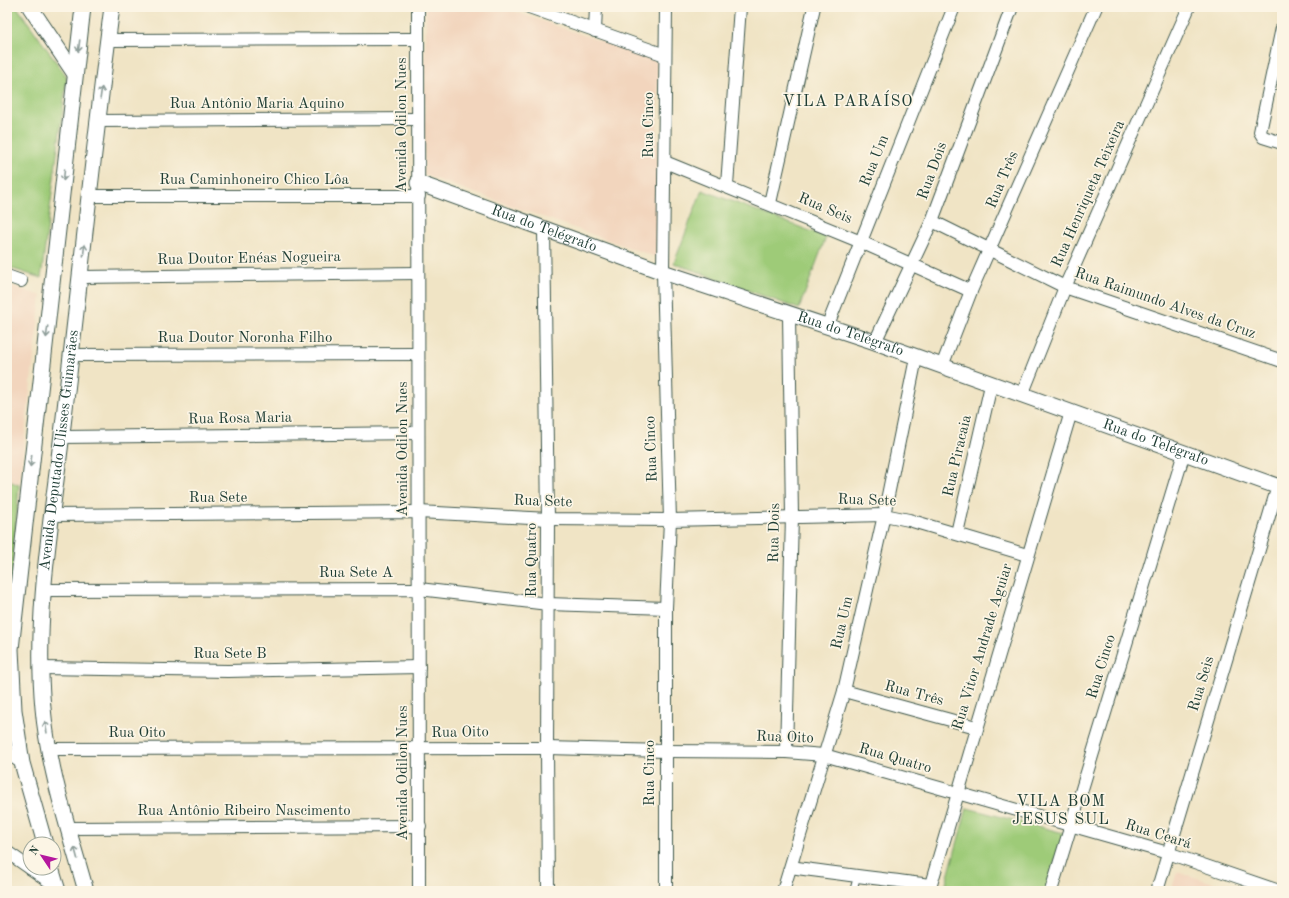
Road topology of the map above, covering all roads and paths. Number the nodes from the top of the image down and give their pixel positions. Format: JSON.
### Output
{"nodes":[{"id":1,"x":30,"y":7,"type":"edge"},
{"id":2,"x":83,"y":7,"type":"edge"},
{"id":3,"x":112,"y":7,"type":"edge"},
{"id":4,"x":418,"y":7,"type":"edge"},
{"id":5,"x":529,"y":7,"type":"edge"},
{"id":6,"x":596,"y":7,"type":"edge"},
{"id":7,"x":666,"y":7,"type":"edge"},
{"id":8,"x":740,"y":7,"type":"edge"},
{"id":9,"x":814,"y":7,"type":"edge"},
{"id":10,"x":954,"y":7,"type":"edge"},
{"id":11,"x":1012,"y":7,"type":"edge"},
{"id":12,"x":1096,"y":7,"type":"edge"},
{"id":13,"x":1189,"y":7,"type":"edge"},
{"id":14,"x":1282,"y":28,"type":"edge"},
{"id":15,"x":595,"y":31,"type":"junction"},
{"id":16,"x":417,"y":39,"type":"junction"},
{"id":17,"x":108,"y":40,"type":"junction"},
{"id":18,"x":665,"y":56,"type":"junction"},
{"id":19,"x":1279,"y":61,"type":"edge"},
{"id":20,"x":75,"y":74,"type":"junction"},
{"id":21,"x":417,"y":119,"type":"junction"},
{"id":22,"x":97,"y":121,"type":"junction"},
{"id":23,"x":1282,"y":143,"type":"edge"},
{"id":24,"x":665,"y":162,"type":"junction"},
{"id":25,"x":727,"y":185,"type":"junction"},
{"id":26,"x":418,"y":190,"type":"junction"},
{"id":27,"x":89,"y":196,"type":"junction"},
{"id":28,"x":770,"y":203,"type":"junction"},
{"id":29,"x":932,"y":221,"type":"junction"},
{"id":30,"x":544,"y":229,"type":"junction"},
{"id":31,"x":861,"y":242,"type":"junction"},
{"id":32,"x":990,"y":250,"type":"junction"},
{"id":33,"x":912,"y":265,"type":"junction"},
{"id":34,"x":663,"y":272,"type":"junction"},
{"id":35,"x":418,"y":273,"type":"junction"},
{"id":36,"x":7,"y":276,"type":"edge"},
{"id":37,"x":81,"y":277,"type":"junction"},
{"id":38,"x":21,"y":280,"type":"dead end"},
{"id":39,"x":1065,"y":287,"type":"junction"},
{"id":40,"x":971,"y":291,"type":"junction"},
{"id":41,"x":49,"y":313,"type":"junction"},
{"id":42,"x":75,"y":315,"type":"junction"},
{"id":43,"x":789,"y":315,"type":"junction"},
{"id":44,"x":827,"y":327,"type":"junction"},
{"id":45,"x":874,"y":342,"type":"junction"},
{"id":46,"x":418,"y":354,"type":"junction"},
{"id":47,"x":71,"y":355,"type":"junction"},
{"id":48,"x":916,"y":358,"type":"junction"},
{"id":49,"x":1282,"y":361,"type":"edge"},
{"id":50,"x":942,"y":366,"type":"junction"},
{"id":51,"x":991,"y":385,"type":"junction"},
{"id":52,"x":1022,"y":396,"type":"junction"},
{"id":53,"x":1070,"y":412,"type":"junction"},
{"id":54,"x":418,"y":433,"type":"junction"},
{"id":55,"x":62,"y":437,"type":"junction"},
{"id":56,"x":1184,"y":453,"type":"junction"},
{"id":57,"x":1280,"y":487,"type":"edge"},
{"id":58,"x":419,"y":512,"type":"junction"},
{"id":59,"x":52,"y":515,"type":"junction"},
{"id":60,"x":884,"y":515,"type":"junction"},
{"id":61,"x":792,"y":516,"type":"junction"},
{"id":62,"x":548,"y":519,"type":"junction"},
{"id":63,"x":670,"y":520,"type":"junction"},
{"id":64,"x":957,"y":533,"type":"junction"},
{"id":65,"x":1027,"y":555,"type":"junction"},
{"id":66,"x":419,"y":588,"type":"junction"},
{"id":67,"x":44,"y":590,"type":"junction"},
{"id":68,"x":548,"y":604,"type":"junction"},
{"id":69,"x":666,"y":608,"type":"junction"},
{"id":70,"x":9,"y":663,"type":"edge"},
{"id":71,"x":419,"y":667,"type":"junction"},
{"id":72,"x":41,"y":668,"type":"junction"},
{"id":73,"x":844,"y":691,"type":"junction"},
{"id":74,"x":976,"y":727,"type":"junction"},
{"id":75,"x":547,"y":748,"type":"junction"},
{"id":76,"x":49,"y":749,"type":"junction"},
{"id":77,"x":419,"y":749,"type":"junction"},
{"id":78,"x":666,"y":752,"type":"junction"},
{"id":79,"x":786,"y":752,"type":"junction"},
{"id":80,"x":7,"y":753,"type":"edge"},
{"id":81,"x":824,"y":755,"type":"junction"},
{"id":82,"x":22,"y":763,"type":"junction"},
{"id":83,"x":957,"y":793,"type":"junction"},
{"id":84,"x":1071,"y":825,"type":"junction"},
{"id":85,"x":420,"y":826,"type":"junction"},
{"id":86,"x":69,"y":828,"type":"junction"},
{"id":87,"x":43,"y":836,"type":"edge"},
{"id":88,"x":7,"y":852,"type":"edge"},
{"id":89,"x":1168,"y":853,"type":"junction"},
{"id":90,"x":22,"y":862,"type":"edge"},
{"id":91,"x":791,"y":867,"type":"junction"},
{"id":92,"x":41,"y":876,"type":"edge"},
{"id":93,"x":53,"y":876,"type":"edge"},
{"id":94,"x":857,"y":877,"type":"junction"},
{"id":95,"x":1282,"y":882,"type":"edge"},
{"id":96,"x":57,"y":888,"type":"edge"},
{"id":97,"x":929,"y":888,"type":"edge"},
{"id":98,"x":86,"y":891,"type":"edge"},
{"id":99,"x":419,"y":891,"type":"edge"},
{"id":100,"x":548,"y":891,"type":"edge"},
{"id":101,"x":666,"y":891,"type":"edge"},
{"id":102,"x":783,"y":891,"type":"edge"},
{"id":103,"x":853,"y":891,"type":"edge"},
{"id":104,"x":1051,"y":891,"type":"edge"},
{"id":105,"x":1157,"y":891,"type":"edge"},
{"id":106,"x":1279,"y":891,"type":"edge"}],
"edges":[{"from":1,"to":20,"type":"street"},
{"from":2,"to":20,"type":"street","name":"Avenida Deputado Ulisses Guimarães","one_way":true},
{"from":3,"to":17,"type":"street","name":"Avenida Deputado Ulisses Guimarães"},
{"from":4,"to":16,"type":"street","name":"Avenida Odilon Nues"},
{"from":5,"to":15,"type":"street"},
{"from":6,"to":15,"type":"street"},
{"from":7,"to":18,"type":"street","name":"Rua Cinco"},
{"from":8,"to":25,"type":"street"},
{"from":9,"to":28,"type":"street"},
{"from":10,"to":31,"type":"street","name":"Rua Um"},
{"from":11,"to":29,"type":"street","name":"Rua Dois"},
{"from":12,"to":32,"type":"street","name":"Rua Três"},
{"from":13,"to":39,"type":"street","name":"Rua Henriqueta Teixeira"},
{"from":14,"to":19,"type":"street"},
{"from":15,"to":18,"type":"street"},
{"from":16,"to":17,"type":"street"},
{"from":16,"to":21,"type":"street","name":"Avenida Odilon Nues"},
{"from":22,"to":17,"type":"street","name":"Avenida Deputado Ulisses Guimarães","one_way":true},
{"from":18,"to":24,"type":"street","name":"Rua Cinco"},
{"from":19,"to":23,"type":"street"},
{"from":20,"to":41,"type":"street","name":"Avenida Deputado Ulisses Guimarães","one_way":true},
{"from":21,"to":22,"type":"street","name":"Rua Antônio Maria Aquino"},
{"from":21,"to":26,"type":"street","name":"Avenida Odilon Nues"},
{"from":22,"to":27,"type":"street","name":"Avenida Deputado Ulisses Guimarães"},
{"from":24,"to":25,"type":"street","name":"Rua Seis"},
{"from":24,"to":34,"type":"street","name":"Rua Cinco"},
{"from":25,"to":28,"type":"street","name":"Rua Seis"},
{"from":26,"to":27,"type":"street","name":"Rua Caminhoneiro Chico Lôa"},
{"from":26,"to":30,"type":"street","name":"Rua do Telégrafo"},
{"from":26,"to":35,"type":"street","name":"Avenida Odilon Nues"},
{"from":37,"to":27,"type":"street","name":"Avenida Deputado Ulisses Guimarães","one_way":true},
{"from":28,"to":31,"type":"street","name":"Rua Seis"},
{"from":29,"to":32,"type":"street","name":"Rua Raimundo Alves da Cruz"},
{"from":29,"to":33,"type":"street","name":"Rua Dois"},
{"from":30,"to":34,"type":"street","name":"Rua do Telégrafo"},
{"from":30,"to":62,"type":"street","name":"Rua Quatro"},
{"from":31,"to":33,"type":"street","name":"Rua Seis"},
{"from":31,"to":44,"type":"street","name":"Rua Um"},
{"from":32,"to":39,"type":"street","name":"Rua Raimundo Alves da Cruz"},
{"from":32,"to":40,"type":"street","name":"Rua Três"},
{"from":33,"to":40,"type":"street","name":"Rua Seis"},
{"from":33,"to":45,"type":"street","name":"Rua Dois"},
{"from":34,"to":43,"type":"street","name":"Rua do Telégrafo"},
{"from":34,"to":63,"type":"street","name":"Rua Cinco"},
{"from":35,"to":37,"type":"street","name":"Rua Doutor Enéas Nogueira"},
{"from":35,"to":46,"type":"street","name":"Avenida Odilon Nues"},
{"from":36,"to":38,"type":"street"},
{"from":37,"to":42,"type":"street","name":"Avenida Deputado Ulisses Guimarães"},
{"from":39,"to":49,"type":"street","name":"Rua Raimundo Alves da Cruz"},
{"from":39,"to":52,"type":"street","name":"Rua Henriqueta Teixeira"},
{"from":40,"to":50,"type":"street","name":"Rua Três"},
{"from":41,"to":42,"type":"street"},
{"from":41,"to":70,"type":"street","name":"Avenida Deputado Ulisses Guimarães","one_way":true},
{"from":42,"to":47,"type":"street","name":"Avenida Deputado Ulisses Guimarães"},
{"from":43,"to":44,"type":"street","name":"Rua do Telégrafo"},
{"from":43,"to":61,"type":"street","name":"Rua Dois"},
{"from":44,"to":45,"type":"street","name":"Rua do Telégrafo"},
{"from":45,"to":48,"type":"street","name":"Rua do Telégrafo"},
{"from":46,"to":47,"type":"street","name":"Rua Doutor Noronha Filho"},
{"from":46,"to":54,"type":"street","name":"Avenida Odilon Nues"},
{"from":47,"to":55,"type":"street","name":"Avenida Deputado Ulisses Guimarães"},
{"from":48,"to":50,"type":"street","name":"Rua do Telégrafo"},
{"from":48,"to":60,"type":"street","name":"Rua Um"},
{"from":50,"to":51,"type":"street","name":"Rua do Telégrafo"},
{"from":51,"to":52,"type":"street","name":"Rua do Telégrafo"},
{"from":51,"to":64,"type":"street","name":"Rua Piracaia"},
{"from":52,"to":53,"type":"street","name":"Rua do Telégrafo"},
{"from":53,"to":56,"type":"street","name":"Rua do Telégrafo"},
{"from":53,"to":65,"type":"street","name":"Rua Vitor Andrade Aguiar"},
{"from":54,"to":55,"type":"street","name":"Rua Rosa Maria"},
{"from":54,"to":58,"type":"street","name":"Avenida Odilon Nues"},
{"from":55,"to":59,"type":"street","name":"Avenida Deputado Ulisses Guimarães"},
{"from":56,"to":57,"type":"street","name":"Rua do Telégrafo"},
{"from":56,"to":84,"type":"street","name":"Rua Cinco"},
{"from":57,"to":89,"type":"street","name":"Rua Seis"},
{"from":58,"to":59,"type":"street","name":"Rua Sete"},
{"from":58,"to":62,"type":"street","name":"Rua Sete"},
{"from":58,"to":66,"type":"street","name":"Avenida Odilon Nues"},
{"from":59,"to":67,"type":"street","name":"Avenida Deputado Ulisses Guimarães"},
{"from":60,"to":61,"type":"street","name":"Rua Sete"},
{"from":60,"to":64,"type":"street","name":"Rua Sete"},
{"from":60,"to":73,"type":"street","name":"Rua Um"},
{"from":61,"to":63,"type":"street","name":"Rua Sete"},
{"from":61,"to":79,"type":"street","name":"Rua Dois"},
{"from":62,"to":63,"type":"street","name":"Rua Sete"},
{"from":62,"to":68,"type":"street","name":"Rua Quatro"},
{"from":63,"to":69,"type":"street","name":"Rua Cinco"},
{"from":64,"to":65,"type":"street","name":"Rua Sete"},
{"from":65,"to":74,"type":"street","name":"Rua Vitor Andrade Aguiar"},
{"from":66,"to":67,"type":"street","name":"Rua Sete A"},
{"from":66,"to":68,"type":"street","name":"Rua Sete A"},
{"from":66,"to":71,"type":"street","name":"Avenida Odilon Nues"},
{"from":67,"to":72,"type":"street","name":"Avenida Deputado Ulisses Guimarães"},
{"from":68,"to":69,"type":"street","name":"Rua Sete A"},
{"from":68,"to":75,"type":"street","name":"Rua Quatro"},
{"from":69,"to":78,"type":"street","name":"Rua Cinco"},
{"from":70,"to":82,"type":"street","name":"Avenida Deputado Ulisses Guimarães"},
{"from":71,"to":72,"type":"street","name":"Rua Sete B"},
{"from":71,"to":77,"type":"street","name":"Avenida Odilon Nues"},
{"from":76,"to":72,"type":"street","name":"Avenida Deputado Ulisses Guimarães","one_way":true},
{"from":73,"to":74,"type":"street","name":"Rua Três"},
{"from":73,"to":81,"type":"street","name":"Rua Um"},
{"from":74,"to":83,"type":"street","name":"Rua Vitor Andrade Aguiar"},
{"from":75,"to":77,"type":"street","name":"Rua Oito"},
{"from":75,"to":78,"type":"street","name":"Rua Oito"},
{"from":75,"to":100,"type":"street","name":"Rua Quatro"},
{"from":76,"to":77,"type":"street","name":"Rua Oito"},
{"from":76,"to":86,"type":"street","name":"Avenida Deputado Ulisses Guimarães"},
{"from":77,"to":85,"type":"street","name":"Avenida Odilon Nues"},
{"from":78,"to":79,"type":"street","name":"Rua Oito"},
{"from":78,"to":101,"type":"street","name":"Rua Cinco"},
{"from":79,"to":81,"type":"street","name":"Rua Oito"},
{"from":80,"to":82,"type":"street"},
{"from":81,"to":83,"type":"street","name":"Rua Quatro"},
{"from":81,"to":91,"type":"street","name":"Rua Um"},
{"from":82,"to":87,"type":"street","name":"Avenida Deputado Ulisses Guimarães"},
{"from":83,"to":84,"type":"street","name":"Rua Ceará"},
{"from":83,"to":97,"type":"street","name":"Rua Vitor Andrade Aguiar"},
{"from":84,"to":89,"type":"street","name":"Rua Ceará"},
{"from":84,"to":104,"type":"street","name":"Rua Cinco"},
{"from":85,"to":86,"type":"street","name":"Rua Antônio Ribeiro Nascimento"},
{"from":85,"to":99,"type":"street","name":"Avenida Odilon Nues"},
{"from":98,"to":86,"type":"street","name":"Avenida Deputado Ulisses Guimarães","one_way":true},
{"from":88,"to":90,"type":"street"},
{"from":89,"to":105,"type":"street","name":"Rua Seis"},
{"from":89,"to":106,"type":"street","name":"Rua Ceará"},
{"from":91,"to":94,"type":"street"},
{"from":91,"to":102,"type":"street","name":"Rua Um"},
{"from":92,"to":96,"type":"street"},
{"from":93,"to":96,"type":"street"},
{"from":94,"to":97,"type":"street"},
{"from":94,"to":103,"type":"lane"},
{"from":95,"to":106,"type":"street"}]}
